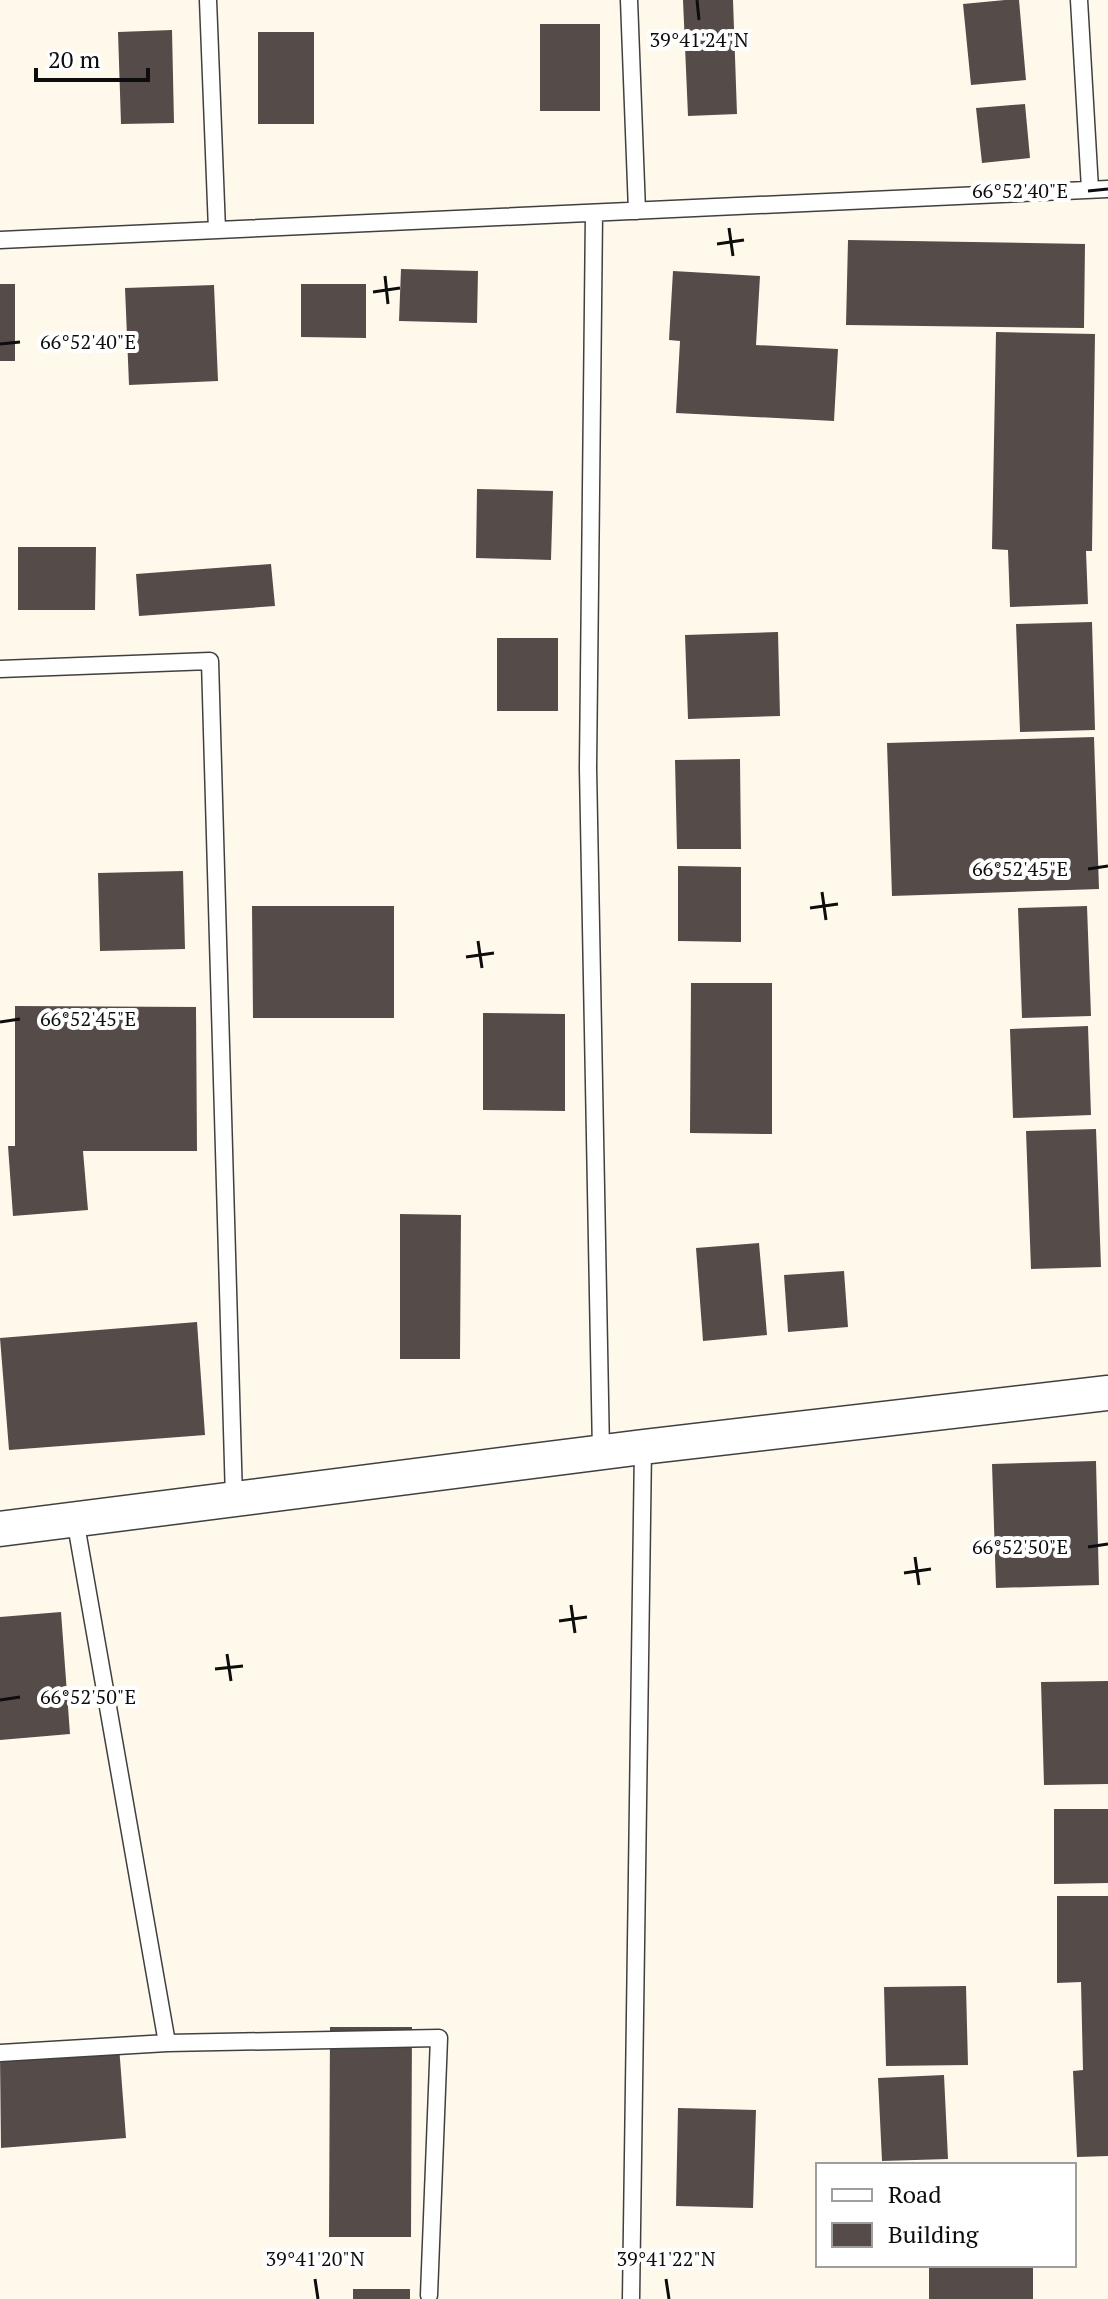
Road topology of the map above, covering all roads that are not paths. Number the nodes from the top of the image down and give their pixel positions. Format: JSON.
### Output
{"nodes":[{"id":1,"x":208,"y":0,"type":"edge"},
{"id":2,"x":629,"y":0,"type":"edge"},
{"id":3,"x":1079,"y":0,"type":"edge"},
{"id":4,"x":1090,"y":189,"type":"junction"},
{"id":5,"x":1108,"y":189,"type":"edge"},
{"id":6,"x":637,"y":211,"type":"junction"},
{"id":7,"x":594,"y":213,"type":"junction"},
{"id":8,"x":217,"y":230,"type":"junction"},
{"id":9,"x":0,"y":240,"type":"edge"},
{"id":10,"x":0,"y":669,"type":"edge"},
{"id":11,"x":1108,"y":1393,"type":"edge"},
{"id":12,"x":643,"y":1447,"type":"junction"},
{"id":13,"x":601,"y":1452,"type":"junction"},
{"id":14,"x":234,"y":1499,"type":"junction"},
{"id":15,"x":75,"y":1519,"type":"junction"},
{"id":16,"x":0,"y":1529,"type":"edge"},
{"id":17,"x":167,"y":2043,"type":"junction"},
{"id":18,"x":0,"y":2053,"type":"edge"},
{"id":19,"x":429,"y":2295,"type":"dead end"},
{"id":20,"x":631,"y":2299,"type":"edge"}],
"edges":[{"from":1,"to":8,"type":"lane"},
{"from":2,"to":6,"type":"lane"},
{"from":3,"to":4,"type":"lane"},
{"from":4,"to":5,"type":"lane"},
{"from":4,"to":6,"type":"lane"},
{"from":6,"to":7,"type":"lane"},
{"from":7,"to":8,"type":"lane"},
{"from":7,"to":13,"type":"lane"},
{"from":8,"to":9,"type":"lane"},
{"from":10,"to":14,"type":"lane"},
{"from":11,"to":12,"type":"street"},
{"from":12,"to":13,"type":"street"},
{"from":12,"to":20,"type":"lane"},
{"from":13,"to":14,"type":"street"},
{"from":14,"to":15,"type":"street"},
{"from":15,"to":16,"type":"street"},
{"from":15,"to":17,"type":"lane"},
{"from":17,"to":18,"type":"lane"},
{"from":17,"to":19,"type":"lane"}]}
